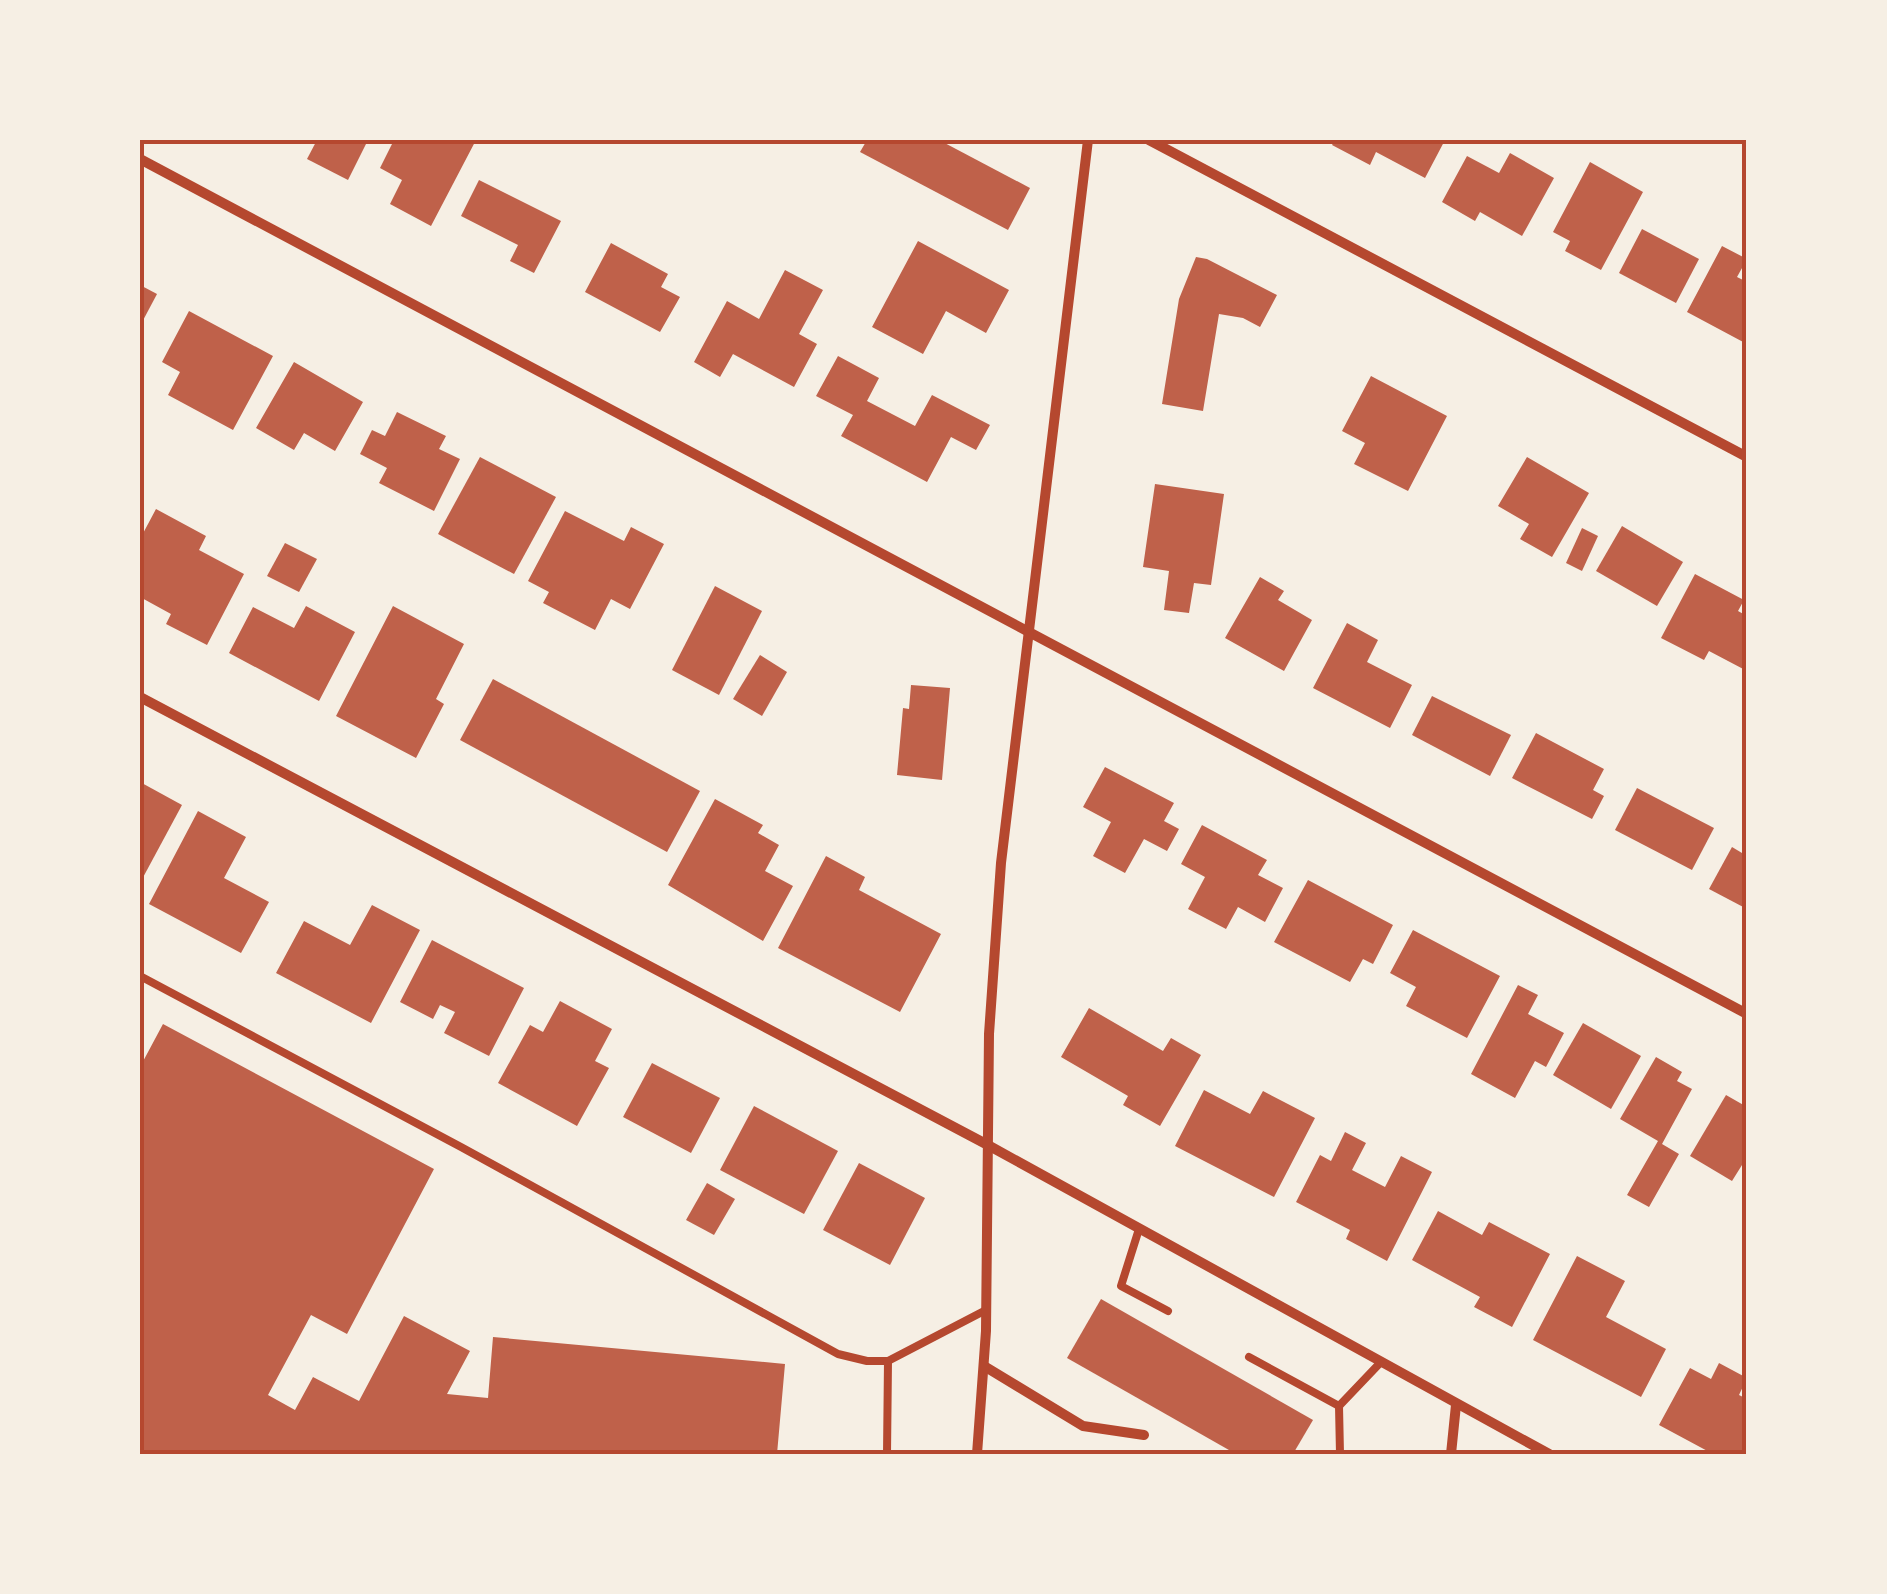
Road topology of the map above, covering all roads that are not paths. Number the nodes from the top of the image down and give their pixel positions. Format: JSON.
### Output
{"nodes":[{"id":1,"x":1088,"y":140,"type":"edge"},
{"id":2,"x":1150,"y":140,"type":"edge"},
{"id":3,"x":140,"y":159,"type":"edge"},
{"id":4,"x":1747,"y":457,"type":"edge"},
{"id":5,"x":1031,"y":634,"type":"junction"},
{"id":6,"x":140,"y":697,"type":"edge"},
{"id":7,"x":143,"y":977,"type":"edge"},
{"id":8,"x":140,"y":990,"type":"edge"},
{"id":9,"x":1747,"y":1014,"type":"edge"},
{"id":10,"x":986,"y":1144,"type":"junction"},
{"id":11,"x":1138,"y":1229,"type":"junction"},
{"id":12,"x":986,"y":1310,"type":"junction"},
{"id":13,"x":1168,"y":1311,"type":"dead end"},
{"id":14,"x":1249,"y":1356,"type":"dead end"},
{"id":15,"x":888,"y":1361,"type":"junction"},
{"id":16,"x":1380,"y":1363,"type":"junction"},
{"id":17,"x":984,"y":1366,"type":"junction"},
{"id":18,"x":1456,"y":1405,"type":"junction"},
{"id":19,"x":1339,"y":1406,"type":"junction"},
{"id":20,"x":1144,"y":1435,"type":"dead end"},
{"id":21,"x":887,"y":1454,"type":"edge"},
{"id":22,"x":977,"y":1454,"type":"edge"},
{"id":23,"x":1340,"y":1454,"type":"edge"},
{"id":24,"x":1451,"y":1454,"type":"edge"},
{"id":25,"x":1549,"y":1454,"type":"edge"}],
"edges":[{"from":1,"to":5,"type":"street"},
{"from":2,"to":4,"type":"street"},
{"from":3,"to":5,"type":"street"},
{"from":5,"to":9,"type":"street"},
{"from":5,"to":10,"type":"street"},
{"from":6,"to":10,"type":"street"},
{"from":7,"to":8,"type":"lane"},
{"from":7,"to":15,"type":"lane"},
{"from":10,"to":11,"type":"street"},
{"from":10,"to":12,"type":"street"},
{"from":11,"to":13,"type":"lane"},
{"from":11,"to":16,"type":"street"},
{"from":12,"to":15,"type":"lane"},
{"from":12,"to":17,"type":"street"},
{"from":14,"to":19,"type":"lane"},
{"from":15,"to":21,"type":"lane"},
{"from":16,"to":18,"type":"street"},
{"from":16,"to":19,"type":"lane"},
{"from":17,"to":20,"type":"street"},
{"from":17,"to":22,"type":"street"},
{"from":18,"to":24,"type":"street"},
{"from":18,"to":25,"type":"street"},
{"from":19,"to":23,"type":"lane"}]}
